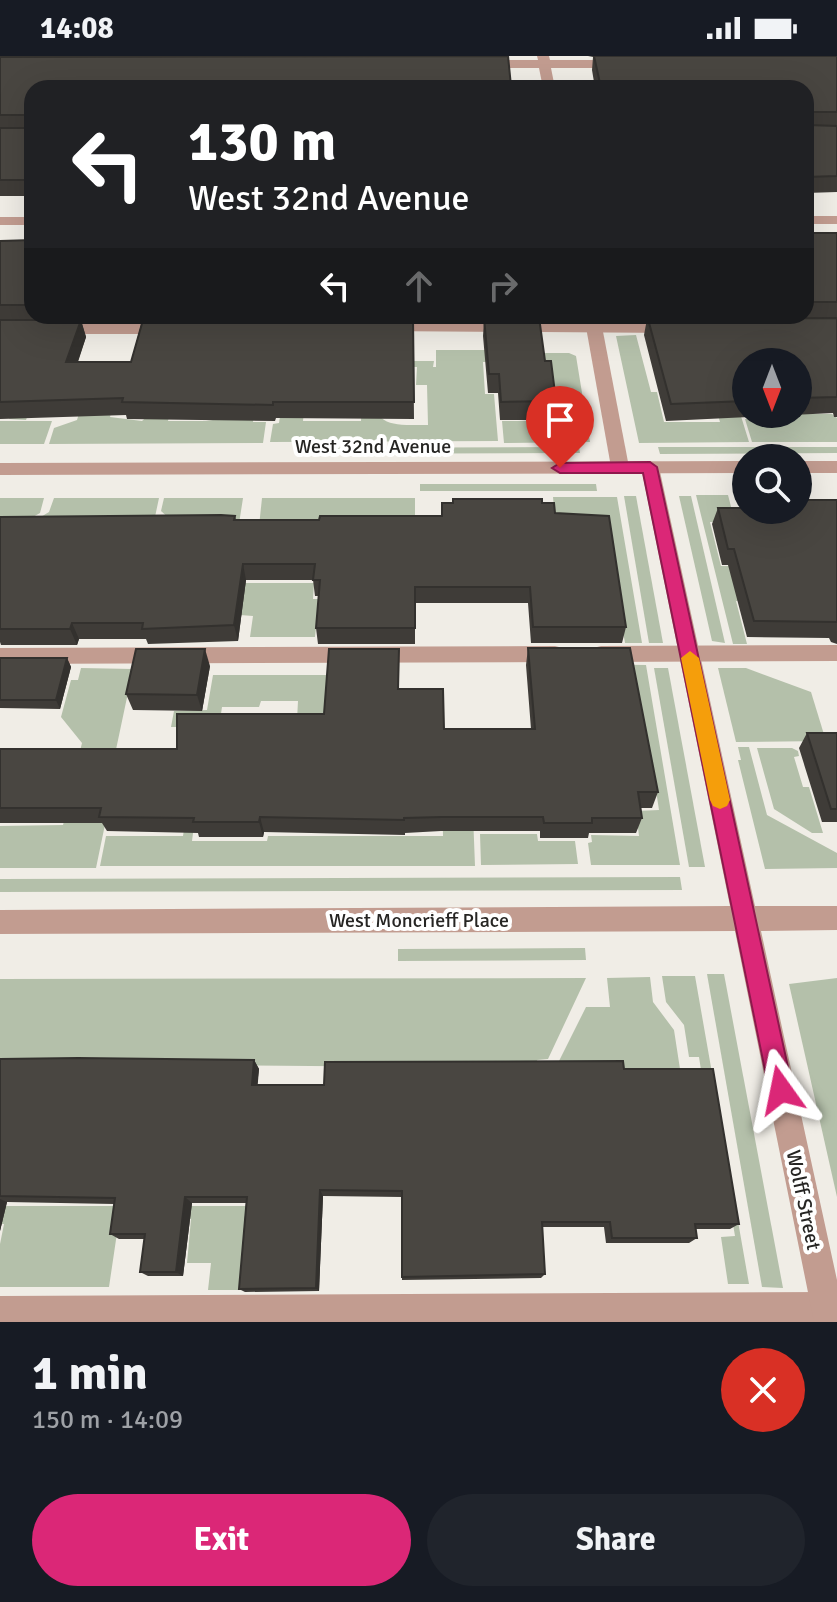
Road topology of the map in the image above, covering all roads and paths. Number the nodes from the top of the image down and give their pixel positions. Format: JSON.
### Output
{"nodes":[{"id":1,"x":543,"y":60,"type":"edge"},
{"id":2,"x":469,"y":64,"type":"edge"},
{"id":3,"x":631,"y":64,"type":"edge"},
{"id":4,"x":547,"y":80,"type":"edge"},
{"id":5,"x":814,"y":220,"type":"edge"},
{"id":6,"x":837,"y":220,"type":"edge"},
{"id":7,"x":0,"y":221,"type":"edge"},
{"id":8,"x":24,"y":221,"type":"edge"},
{"id":9,"x":517,"y":324,"type":"edge"},
{"id":10,"x":593,"y":324,"type":"edge"},
{"id":11,"x":624,"y":324,"type":"edge"},
{"id":12,"x":366,"y":328,"type":"edge"},
{"id":13,"x":685,"y":328,"type":"edge"},
{"id":14,"x":0,"y":329,"type":"edge"},
{"id":15,"x":191,"y":329,"type":"edge"},
{"id":16,"x":620,"y":467,"type":"junction"},
{"id":17,"x":650,"y":467,"type":"junction"},
{"id":18,"x":732,"y":467,"type":"edge"},
{"id":19,"x":812,"y":467,"type":"edge"},
{"id":20,"x":837,"y":467,"type":"edge"},
{"id":21,"x":0,"y":469,"type":"edge"},
{"id":22,"x":837,"y":653,"type":"edge"},
{"id":23,"x":689,"y":654,"type":"junction"},
{"id":24,"x":0,"y":656,"type":"edge"},
{"id":25,"x":745,"y":918,"type":"junction"},
{"id":26,"x":837,"y":918,"type":"edge"},
{"id":27,"x":0,"y":922,"type":"edge"},
{"id":28,"x":0,"y":1312,"type":"edge"},
{"id":29,"x":829,"y":1315,"type":"edge"}],
"edges":[{"from":1,"to":2,"type":"street"},
{"from":1,"to":3,"type":"street"},
{"from":1,"to":4,"type":"street"},
{"from":5,"to":6,"type":"street"},
{"from":7,"to":8,"type":"street"},
{"from":9,"to":12,"type":"street"},
{"from":10,"to":16,"type":"street"},
{"from":11,"to":13,"type":"street"},
{"from":14,"to":15,"type":"street"},
{"from":16,"to":17,"type":"street","name":"West 32nd Avenue"},
{"from":16,"to":21,"type":"street","name":"West 32nd Avenue"},
{"from":17,"to":18,"type":"street","name":"West 32nd Avenue"},
{"from":17,"to":23,"type":"street","name":"Wolff Street"},
{"from":19,"to":20,"type":"street"},
{"from":22,"to":23,"type":"street"},
{"from":23,"to":24,"type":"street"},
{"from":23,"to":25,"type":"street","name":"Wolff Street"},
{"from":25,"to":26,"type":"street","name":"West Moncrieff Place"},
{"from":25,"to":27,"type":"street","name":"West Moncrieff Place"},
{"from":25,"to":29,"type":"street","name":"Wolff Street"},
{"from":28,"to":29,"type":"street"}]}
